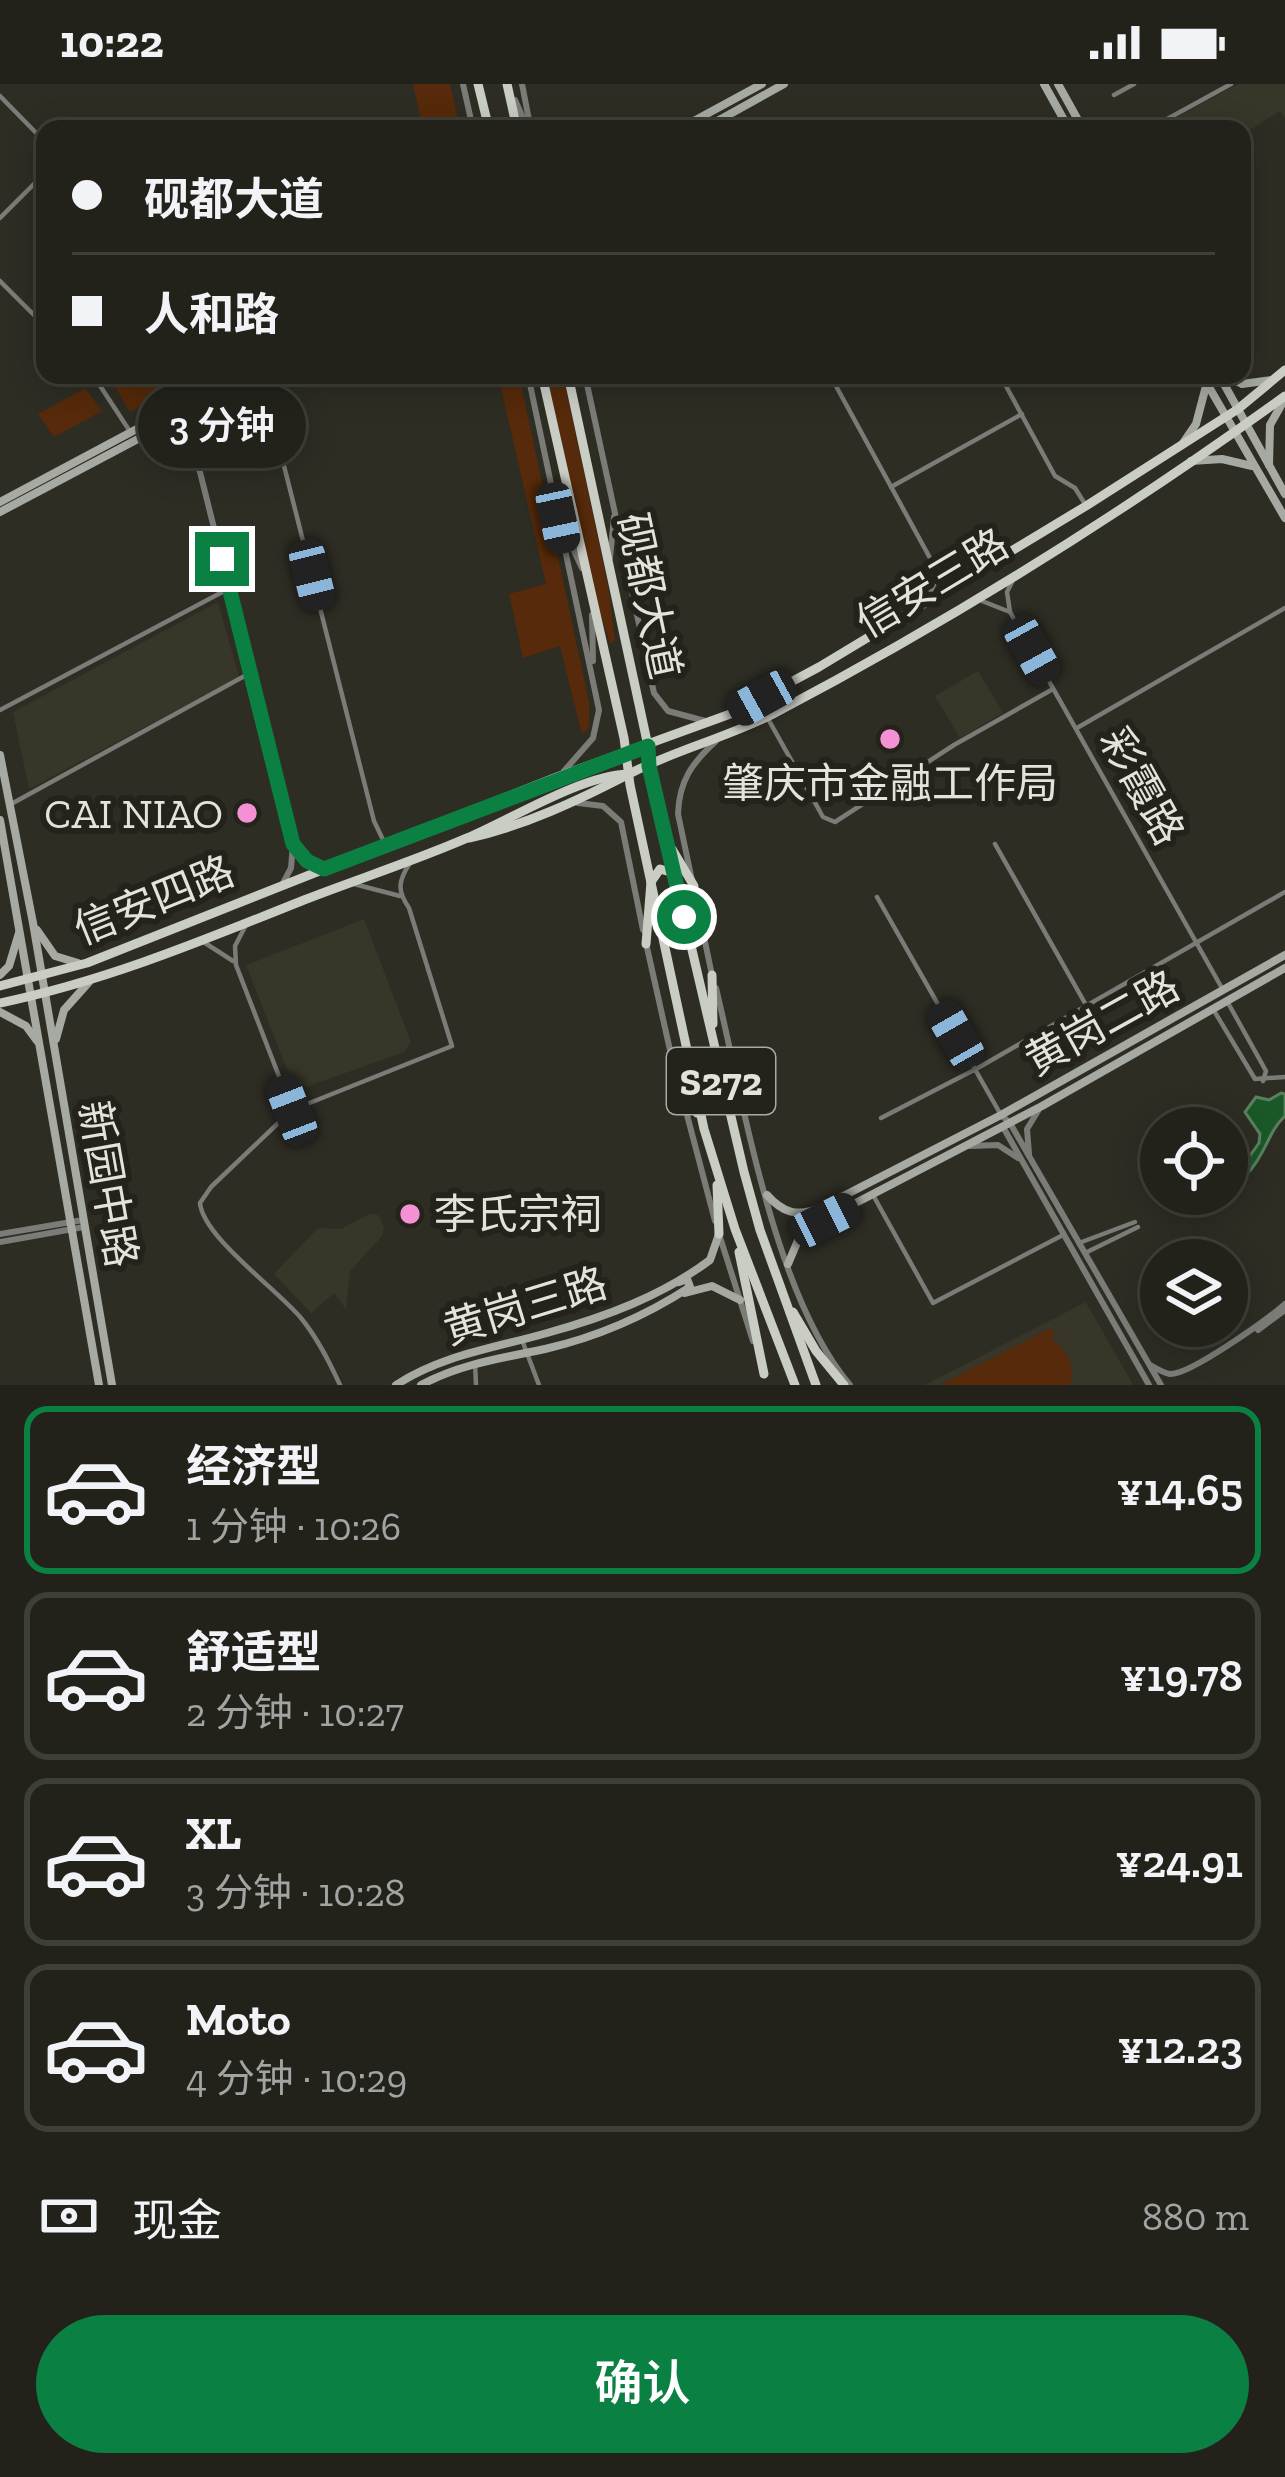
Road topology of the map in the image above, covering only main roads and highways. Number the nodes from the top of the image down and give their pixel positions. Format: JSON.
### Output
{"nodes":[{"id":1,"x":478,"y":84,"type":"edge"},
{"id":2,"x":507,"y":84,"type":"edge"},
{"id":3,"x":762,"y":84,"type":"edge"},
{"id":4,"x":784,"y":84,"type":"edge"},
{"id":5,"x":1044,"y":84,"type":"edge"},
{"id":6,"x":1058,"y":84,"type":"edge"},
{"id":7,"x":486,"y":120,"type":"edge"},
{"id":8,"x":515,"y":120,"type":"edge"},
{"id":9,"x":696,"y":120,"type":"edge"},
{"id":10,"x":719,"y":120,"type":"edge"},
{"id":11,"x":1064,"y":120,"type":"edge"},
{"id":12,"x":1078,"y":120,"type":"edge"},
{"id":13,"x":1285,"y":370,"type":"edge"},
{"id":14,"x":1274,"y":380,"type":"junction"},
{"id":15,"x":1251,"y":383,"type":"edge"},
{"id":16,"x":221,"y":384,"type":"edge"},
{"id":17,"x":243,"y":384,"type":"edge"},
{"id":18,"x":544,"y":384,"type":"edge"},
{"id":19,"x":570,"y":384,"type":"edge"},
{"id":20,"x":1203,"y":384,"type":"edge"},
{"id":21,"x":1206,"y":384,"type":"edge"},
{"id":22,"x":1226,"y":384,"type":"edge"},
{"id":23,"x":1285,"y":397,"type":"edge"},
{"id":24,"x":1238,"y":409,"type":"junction"},
{"id":25,"x":1225,"y":417,"type":"junction"},
{"id":26,"x":1246,"y":424,"type":"junction"},
{"id":27,"x":1234,"y":432,"type":"junction"},
{"id":28,"x":1194,"y":436,"type":"junction"},
{"id":29,"x":1182,"y":444,"type":"junction"},
{"id":30,"x":1260,"y":449,"type":"junction"},
{"id":31,"x":1204,"y":452,"type":"junction"},
{"id":32,"x":1249,"y":456,"type":"junction"},
{"id":33,"x":1189,"y":461,"type":"junction"},
{"id":34,"x":1255,"y":467,"type":"junction"},
{"id":35,"x":1269,"y":467,"type":"junction"},
{"id":36,"x":26,"y":494,"type":"junction"},
{"id":37,"x":1285,"y":494,"type":"edge"},
{"id":38,"x":0,"y":502,"type":"edge"},
{"id":39,"x":3,"y":512,"type":"edge"},
{"id":40,"x":1285,"y":518,"type":"edge"},
{"id":41,"x":626,"y":644,"type":"junction"},
{"id":42,"x":602,"y":653,"type":"junction"},
{"id":43,"x":733,"y":713,"type":"junction"},
{"id":44,"x":740,"y":730,"type":"junction"},
{"id":45,"x":648,"y":746,"type":"junction"},
{"id":46,"x":627,"y":753,"type":"junction"},
{"id":47,"x":0,"y":755,"type":"edge"},
{"id":48,"x":649,"y":766,"type":"junction"},
{"id":49,"x":628,"y":774,"type":"junction"},
{"id":50,"x":538,"y":785,"type":"junction"},
{"id":51,"x":545,"y":802,"type":"junction"},
{"id":52,"x":0,"y":820,"type":"edge"},
{"id":53,"x":665,"y":837,"type":"junction"},
{"id":54,"x":469,"y":838,"type":"junction"},
{"id":55,"x":674,"y":873,"type":"junction"},
{"id":56,"x":651,"y":882,"type":"junction"},
{"id":57,"x":694,"y":886,"type":"road end"},
{"id":58,"x":26,"y":892,"type":"junction"},
{"id":59,"x":14,"y":894,"type":"junction"},
{"id":60,"x":33,"y":923,"type":"junction"},
{"id":61,"x":20,"y":932,"type":"junction"},
{"id":62,"x":140,"y":943,"type":"junction"},
{"id":63,"x":646,"y":944,"type":"road end"},
{"id":64,"x":1285,"y":955,"type":"edge"},
{"id":65,"x":145,"y":962,"type":"junction"},
{"id":66,"x":87,"y":963,"type":"junction"},
{"id":67,"x":1285,"y":968,"type":"edge"},
{"id":68,"x":712,"y":974,"type":"road end"},
{"id":69,"x":0,"y":975,"type":"edge"},
{"id":70,"x":42,"y":978,"type":"junction"},
{"id":71,"x":28,"y":981,"type":"junction"},
{"id":72,"x":89,"y":982,"type":"junction"},
{"id":73,"x":0,"y":986,"type":"edge"},
{"id":74,"x":44,"y":994,"type":"junction"},
{"id":75,"x":31,"y":996,"type":"junction"},
{"id":76,"x":0,"y":1003,"type":"edge"},
{"id":77,"x":0,"y":1012,"type":"edge"},
{"id":78,"x":38,"y":1042,"type":"junction"},
{"id":79,"x":54,"y":1047,"type":"junction"},
{"id":80,"x":713,"y":1047,"type":"junction"},
{"id":81,"x":671,"y":1055,"type":"road end"},
{"id":82,"x":1085,"y":1067,"type":"junction"},
{"id":83,"x":1091,"y":1078,"type":"junction"},
{"id":84,"x":704,"y":1129,"type":"junction"},
{"id":85,"x":716,"y":1168,"type":"junction"},
{"id":86,"x":767,"y":1195,"type":"road end"},
{"id":87,"x":820,"y":1208,"type":"junction"},
{"id":88,"x":825,"y":1220,"type":"junction"},
{"id":89,"x":735,"y":1229,"type":"junction"},
{"id":90,"x":719,"y":1234,"type":"joint"},
{"id":91,"x":788,"y":1264,"type":"road end"},
{"id":92,"x":671,"y":1284,"type":"junction"},
{"id":93,"x":779,"y":1286,"type":"junction"},
{"id":94,"x":673,"y":1298,"type":"junction"},
{"id":95,"x":740,"y":1300,"type":"road end"},
{"id":96,"x":765,"y":1380,"type":"edge"},
{"id":97,"x":99,"y":1385,"type":"edge"},
{"id":98,"x":112,"y":1385,"type":"edge"},
{"id":99,"x":396,"y":1385,"type":"edge"},
{"id":100,"x":421,"y":1385,"type":"edge"},
{"id":101,"x":795,"y":1385,"type":"edge"},
{"id":102,"x":816,"y":1385,"type":"edge"},
{"id":103,"x":847,"y":1385,"type":"edge"}],
"edges":[{"from":1,"to":7,"type":"main road"},
{"from":2,"to":8,"type":"main road"},
{"from":3,"to":9,"type":"main road"},
{"from":4,"to":10,"type":"main road"},
{"from":5,"to":11,"type":"main road"},
{"from":6,"to":12,"type":"main road"},
{"from":13,"to":14,"type":"main road","name":"信安三路"},
{"from":14,"to":15,"type":"main road"},
{"from":14,"to":24,"type":"main road","name":"信安三路"},
{"from":16,"to":36,"type":"main road"},
{"from":17,"to":36,"type":"main road"},
{"from":18,"to":42,"type":"main road","name":"砚都大道","number":"S272"},
{"from":19,"to":41,"type":"main road","name":"砚都大道","number":"S272"},
{"from":20,"to":29,"type":"main road"},
{"from":21,"to":25,"type":"main road"},
{"from":22,"to":24,"type":"main road"},
{"from":23,"to":26,"type":"main road","name":"信安三路"},
{"from":23,"to":35,"type":"main road"},
{"from":24,"to":25,"type":"main road","name":"信安三路"},
{"from":24,"to":26,"type":"main road"},
{"from":25,"to":27,"type":"main road"},
{"from":25,"to":28,"type":"main road","name":"信安三路"},
{"from":26,"to":27,"type":"main road","name":"信安三路"},
{"from":26,"to":30,"type":"main road"},
{"from":27,"to":31,"type":"main road","name":"信安三路"},
{"from":27,"to":32,"type":"main road"},
{"from":28,"to":29,"type":"main road","name":"信安三路"},
{"from":28,"to":31,"type":"main road"},
{"from":29,"to":43,"type":"main road","name":"信安三路"},
{"from":30,"to":32,"type":"main road"},
{"from":30,"to":35,"type":"main road"},
{"from":31,"to":33,"type":"main road","name":"信安三路"},
{"from":32,"to":34,"type":"main road"},
{"from":33,"to":34,"type":"main road"},
{"from":33,"to":44,"type":"main road","name":"信安三路"},
{"from":34,"to":40,"type":"main road"},
{"from":35,"to":37,"type":"main road"},
{"from":36,"to":38,"type":"main road"},
{"from":36,"to":39,"type":"main road"},
{"from":41,"to":42,"type":"main road"},
{"from":41,"to":45,"type":"main road","name":"砚都大道","number":"S272"},
{"from":42,"to":46,"type":"main road","name":"砚都大道","number":"S272"},
{"from":43,"to":44,"type":"main road"},
{"from":43,"to":45,"type":"main road","name":"信安三路"},
{"from":44,"to":48,"type":"main road","name":"信安三路"},
{"from":45,"to":46,"type":"main road","name":"信安三路"},
{"from":45,"to":48,"type":"main road","name":"砚都大道","number":"S272"},
{"from":46,"to":49,"type":"main road","name":"砚都大道","number":"S272"},
{"from":46,"to":50,"type":"main road","name":"信安四路"},
{"from":47,"to":58,"type":"main road","name":"新园中路"},
{"from":48,"to":49,"type":"main road","name":"信安三路"},
{"from":48,"to":53,"type":"main road","name":"砚都大道","number":"S272"},
{"from":49,"to":51,"type":"main road","name":"信安四路"},
{"from":49,"to":54,"type":"main road"},
{"from":49,"to":56,"type":"main road","name":"砚都大道","number":"S272"},
{"from":50,"to":51,"type":"main road"},
{"from":50,"to":62,"type":"main road","name":"信安四路"},
{"from":51,"to":54,"type":"main road","name":"信安四路"},
{"from":52,"to":59,"type":"main road","name":"新园中路"},
{"from":53,"to":55,"type":"main road","name":"砚都大道","number":"S272"},
{"from":53,"to":57,"type":"main road"},
{"from":54,"to":65,"type":"main road","name":"信安四路"},
{"from":55,"to":56,"type":"main road"},
{"from":55,"to":80,"type":"main road","name":"砚都大道","number":"S272"},
{"from":56,"to":63,"type":"main road"},
{"from":56,"to":84,"type":"main road","name":"砚都大道","number":"S272"},
{"from":58,"to":59,"type":"main road"},
{"from":58,"to":60,"type":"main road","name":"新园中路"},
{"from":59,"to":61,"type":"main road","name":"新园中路"},
{"from":60,"to":66,"type":"main road"},
{"from":60,"to":70,"type":"main road","name":"新园中路"},
{"from":61,"to":69,"type":"main road"},
{"from":61,"to":71,"type":"main road","name":"新园中路"},
{"from":62,"to":65,"type":"main road"},
{"from":62,"to":66,"type":"main road","name":"信安四路"},
{"from":64,"to":82,"type":"main road","name":"黄岗二路"},
{"from":65,"to":72,"type":"main road","name":"信安四路"},
{"from":66,"to":70,"type":"main road","name":"信安四路"},
{"from":67,"to":83,"type":"main road","name":"黄岗二路"},
{"from":68,"to":80,"type":"main road"},
{"from":70,"to":71,"type":"main road","name":"信安四路"},
{"from":70,"to":74,"type":"main road","name":"新园中路"},
{"from":71,"to":73,"type":"main road","name":"信安四路"},
{"from":71,"to":75,"type":"main road","name":"新园中路"},
{"from":72,"to":74,"type":"main road","name":"信安四路"},
{"from":72,"to":79,"type":"main road"},
{"from":74,"to":75,"type":"main road","name":"信安四路"},
{"from":74,"to":79,"type":"main road","name":"新园中路"},
{"from":75,"to":76,"type":"main road","name":"信安四路"},
{"from":75,"to":78,"type":"main road","name":"新园中路"},
{"from":77,"to":78,"type":"main road"},
{"from":78,"to":97,"type":"main road","name":"新园中路"},
{"from":79,"to":98,"type":"main road","name":"新园中路"},
{"from":80,"to":93,"type":"main road","name":"砚都大道","number":"S272"},
{"from":81,"to":84,"type":"main road"},
{"from":82,"to":83,"type":"main road"},
{"from":82,"to":87,"type":"main road","name":"黄岗二路"},
{"from":83,"to":88,"type":"main road","name":"黄岗二路"},
{"from":84,"to":85,"type":"main road","name":"砚都大道","number":"S272"},
{"from":85,"to":89,"type":"main road","name":"砚都大道","number":"S272"},
{"from":85,"to":90,"type":"main road"},
{"from":86,"to":87,"type":"main road"},
{"from":87,"to":88,"type":"main road"},
{"from":88,"to":91,"type":"main road"},
{"from":89,"to":96,"type":"main road"},
{"from":89,"to":101,"type":"main road","name":"砚都大道","number":"S272"},
{"from":90,"to":92,"type":"main road","name":"黄岗三路"},
{"from":92,"to":94,"type":"main road"},
{"from":92,"to":99,"type":"main road","name":"黄岗三路"},
{"from":93,"to":102,"type":"main road","name":"砚都大道","number":"S272"},
{"from":93,"to":103,"type":"main road"},
{"from":94,"to":95,"type":"main road"},
{"from":94,"to":100,"type":"main road","name":"黄岗三路"}]}
